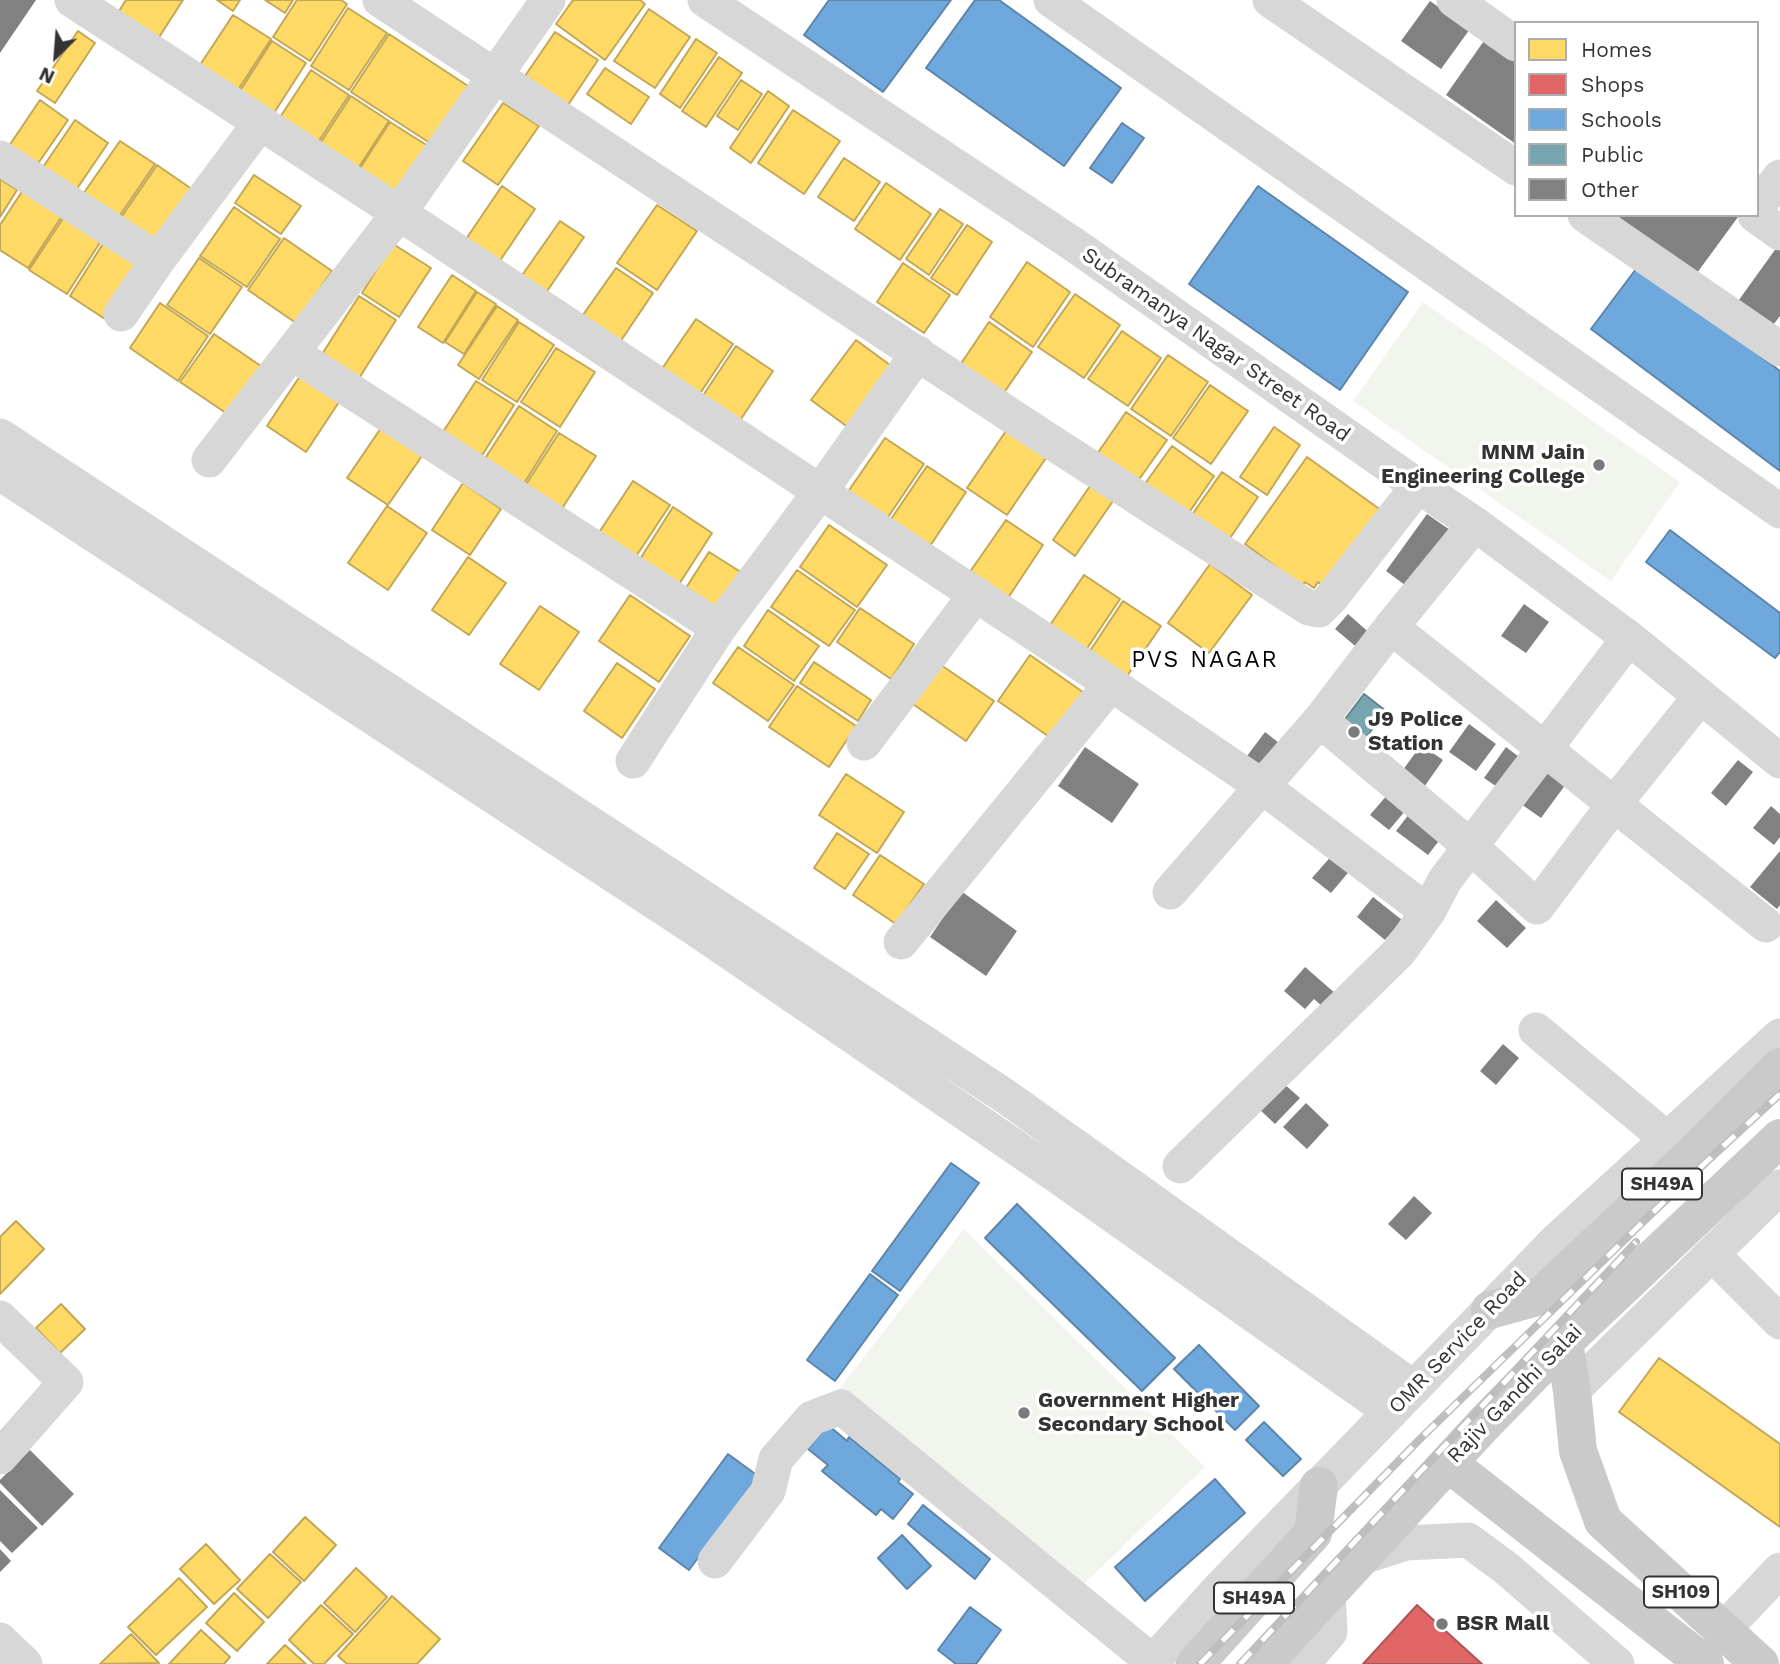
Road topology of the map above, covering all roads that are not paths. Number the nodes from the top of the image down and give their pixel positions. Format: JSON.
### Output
{"nodes":[{"id":1,"x":72,"y":0,"type":"edge"},
{"id":2,"x":380,"y":0,"type":"edge"},
{"id":3,"x":548,"y":0,"type":"edge"},
{"id":4,"x":705,"y":0,"type":"edge"},
{"id":5,"x":1051,"y":0,"type":"edge"},
{"id":6,"x":1270,"y":0,"type":"edge"},
{"id":7,"x":1454,"y":0,"type":"edge"},
{"id":8,"x":1514,"y":43,"type":"edge"},
{"id":9,"x":495,"y":76,"type":"junction"},
{"id":10,"x":260,"y":123,"type":"junction"},
{"id":11,"x":0,"y":158,"type":"edge"},
{"id":12,"x":1514,"y":167,"type":"edge"},
{"id":13,"x":1780,"y":177,"type":"edge"},
{"id":14,"x":1759,"y":204,"type":"edge"},
{"id":15,"x":400,"y":213,"type":"junction"},
{"id":16,"x":1588,"y":217,"type":"edge"},
{"id":17,"x":1758,"y":217,"type":"edge"},
{"id":18,"x":1780,"y":233,"type":"edge"},
{"id":19,"x":158,"y":260,"type":"junction"},
{"id":20,"x":121,"y":314,"type":"dead end"},
{"id":21,"x":1780,"y":349,"type":"edge"},
{"id":22,"x":292,"y":353,"type":"junction"},
{"id":23,"x":918,"y":353,"type":"junction"},
{"id":24,"x":0,"y":436,"type":"edge"},
{"id":25,"x":209,"y":460,"type":"dead end"},
{"id":26,"x":0,"y":473,"type":"edge"},
{"id":27,"x":1418,"y":486,"type":"junction"},
{"id":28,"x":820,"y":492,"type":"junction"},
{"id":29,"x":1780,"y":511,"type":"edge"},
{"id":30,"x":1475,"y":524,"type":"junction"},
{"id":31,"x":975,"y":594,"type":"junction"},
{"id":32,"x":1391,"y":627,"type":"junction"},
{"id":33,"x":719,"y":628,"type":"junction"},
{"id":34,"x":1629,"y":638,"type":"junction"},
{"id":35,"x":1111,"y":684,"type":"junction"},
{"id":36,"x":1700,"y":697,"type":"junction"},
{"id":37,"x":1320,"y":720,"type":"junction"},
{"id":38,"x":864,"y":743,"type":"dead end"},
{"id":39,"x":1545,"y":748,"type":"junction"},
{"id":40,"x":633,"y":761,"type":"dead end"},
{"id":41,"x":1780,"y":761,"type":"edge"},
{"id":42,"x":1263,"y":787,"type":"junction"},
{"id":43,"x":1615,"y":803,"type":"junction"},
{"id":44,"x":1470,"y":846,"type":"junction"},
{"id":45,"x":1170,"y":892,"type":"dead end"},
{"id":46,"x":1429,"y":912,"type":"junction"},
{"id":47,"x":1766,"y":925,"type":"dead end"},
{"id":48,"x":901,"y":942,"type":"dead end"},
{"id":49,"x":1536,"y":1030,"type":"dead end"},
{"id":50,"x":1780,"y":1036,"type":"edge"},
{"id":51,"x":1780,"y":1067,"type":"edge"},
{"id":52,"x":1780,"y":1138,"type":"edge"},
{"id":53,"x":1667,"y":1139,"type":"junction"},
{"id":54,"x":1180,"y":1166,"type":"dead end"},
{"id":55,"x":1780,"y":1187,"type":"edge"},
{"id":56,"x":1712,"y":1254,"type":"junction"},
{"id":57,"x":1490,"y":1310,"type":"junction"},
{"id":58,"x":0,"y":1318,"type":"edge"},
{"id":59,"x":1780,"y":1322,"type":"edge"},
{"id":60,"x":1564,"y":1342,"type":"junction"},
{"id":61,"x":1572,"y":1391,"type":"junction"},
{"id":62,"x":1403,"y":1400,"type":"junction"},
{"id":63,"x":0,"y":1457,"type":"edge"},
{"id":64,"x":1448,"y":1463,"type":"junction"},
{"id":65,"x":1319,"y":1486,"type":"junction"},
{"id":66,"x":1359,"y":1558,"type":"junction"},
{"id":67,"x":715,"y":1561,"type":"dead end"},
{"id":68,"x":1780,"y":1570,"type":"edge"},
{"id":69,"x":1328,"y":1592,"type":"junction"},
{"id":70,"x":1723,"y":1630,"type":"junction"},
{"id":71,"x":0,"y":1640,"type":"edge"},
{"id":72,"x":1780,"y":1649,"type":"edge"},
{"id":73,"x":1152,"y":1663,"type":"edge"},
{"id":74,"x":1612,"y":1663,"type":"edge"},
{"id":75,"x":25,"y":1664,"type":"edge"},
{"id":76,"x":1195,"y":1664,"type":"edge"},
{"id":77,"x":1262,"y":1664,"type":"edge"},
{"id":78,"x":1302,"y":1664,"type":"edge"},
{"id":79,"x":1705,"y":1664,"type":"edge"},
{"id":80,"x":1763,"y":1664,"type":"edge"}],
"edges":[{"from":1,"to":10,"type":"street"},
{"from":2,"to":9,"type":"street"},
{"from":3,"to":9,"type":"street"},
{"from":4,"to":27,"type":"street","name":"Subramanya Nagar Street Road"},
{"from":5,"to":29,"type":"street"},
{"from":6,"to":12,"type":"street"},
{"from":7,"to":8,"type":"street"},
{"from":9,"to":15,"type":"street"},
{"from":9,"to":23,"type":"street"},
{"from":10,"to":15,"type":"street"},
{"from":10,"to":19,"type":"street"},
{"from":11,"to":19,"type":"street"},
{"from":13,"to":14,"type":"street"},
{"from":15,"to":22,"type":"street"},
{"from":15,"to":28,"type":"street"},
{"from":16,"to":21,"type":"street"},
{"from":17,"to":18,"type":"street"},
{"from":19,"to":20,"type":"street"},
{"from":22,"to":25,"type":"street"},
{"from":22,"to":33,"type":"street"},
{"from":23,"to":27,"type":"street"},
{"from":23,"to":28,"type":"street"},
{"from":24,"to":62,"type":"street"},
{"from":26,"to":62,"type":"street"},
{"from":27,"to":30,"type":"street","name":"Subramanya Nagar Street Road"},
{"from":28,"to":31,"type":"street"},
{"from":28,"to":33,"type":"street"},
{"from":30,"to":32,"type":"street"},
{"from":30,"to":34,"type":"street","name":"Subramanya Nagar Street Road"},
{"from":31,"to":35,"type":"street"},
{"from":31,"to":38,"type":"street"},
{"from":32,"to":37,"type":"street"},
{"from":32,"to":39,"type":"street"},
{"from":33,"to":40,"type":"street"},
{"from":34,"to":36,"type":"street","name":"Subramanya Nagar Street Road"},
{"from":34,"to":39,"type":"street"},
{"from":35,"to":42,"type":"street"},
{"from":35,"to":48,"type":"street"},
{"from":36,"to":41,"type":"street","name":"Subramanya Nagar Street Road"},
{"from":36,"to":43,"type":"street"},
{"from":37,"to":42,"type":"street"},
{"from":37,"to":44,"type":"street"},
{"from":39,"to":43,"type":"street"},
{"from":39,"to":44,"type":"street"},
{"from":42,"to":45,"type":"street"},
{"from":42,"to":46,"type":"street"},
{"from":43,"to":44,"type":"street"},
{"from":43,"to":47,"type":"street"},
{"from":44,"to":46,"type":"street"},
{"from":46,"to":54,"type":"street"},
{"from":49,"to":53,"type":"street"},
{"from":50,"to":53,"type":"street","name":"OMR Service Road"},
{"from":51,"to":57,"type":"main road","number":"SH49A"},
{"from":52,"to":60,"type":"main road","name":"Rajiv Gandhi Salai","number":"SH49A"},
{"from":53,"to":57,"type":"street","name":"OMR Service Road"},
{"from":55,"to":56,"type":"street"},
{"from":56,"to":59,"type":"street"},
{"from":56,"to":61,"type":"street"},
{"from":57,"to":62,"type":"street","name":"OMR Service Road"},
{"from":58,"to":63,"type":"street"},
{"from":60,"to":61,"type":"main road"},
{"from":60,"to":64,"type":"main road","name":"Rajiv Gandhi Salai","number":"SH49A"},
{"from":61,"to":70,"type":"main road","number":"SH109"},
{"from":62,"to":65,"type":"street","name":"OMR Service Road"},
{"from":64,"to":66,"type":"main road","name":"Rajiv Gandhi Salai","number":"SH49A"},
{"from":64,"to":79,"type":"main road","number":"SH109"},
{"from":65,"to":73,"type":"street","name":"OMR Service Road"},
{"from":65,"to":76,"type":"main road","number":"SH49A"},
{"from":66,"to":69,"type":"main road","name":"Rajiv Gandhi Salai","number":"SH49A"},
{"from":66,"to":74,"type":"street"},
{"from":67,"to":73,"type":"street"},
{"from":68,"to":70,"type":"street"},
{"from":69,"to":77,"type":"main road","name":"Rajiv Gandhi Salai","number":"SH49A"},
{"from":69,"to":78,"type":"street"},
{"from":70,"to":80,"type":"main road","number":"SH109"},
{"from":71,"to":75,"type":"street"},
{"from":72,"to":80,"type":"street"}]}
